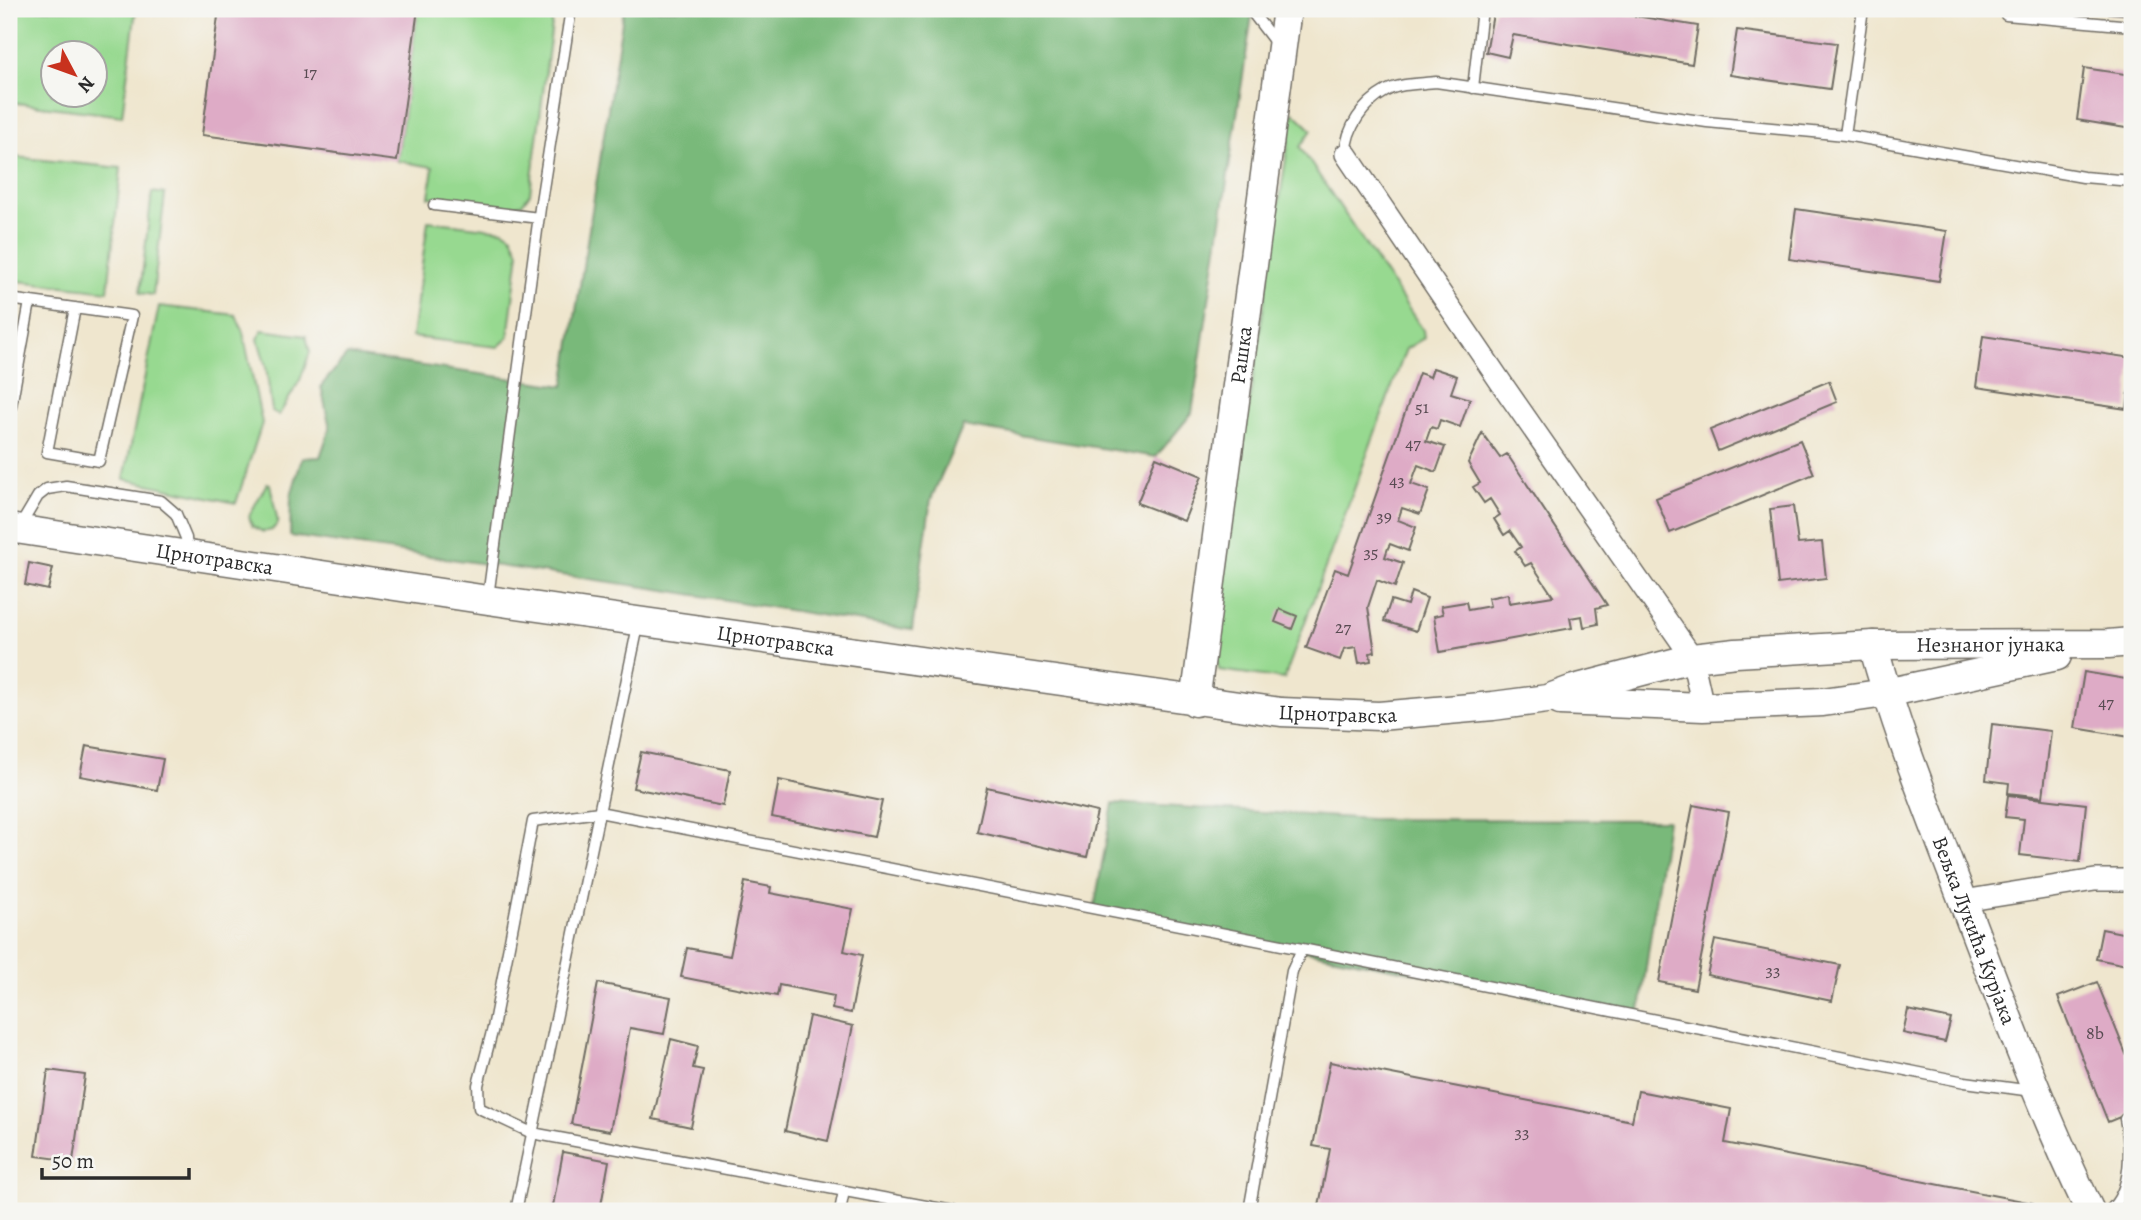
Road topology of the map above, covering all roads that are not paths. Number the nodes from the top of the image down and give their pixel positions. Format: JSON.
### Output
{"nodes":[{"id":1,"x":571,"y":9,"type":"edge"},
{"id":2,"x":1287,"y":9,"type":"edge"},
{"id":3,"x":1482,"y":9,"type":"edge"},
{"id":4,"x":1863,"y":9,"type":"edge"},
{"id":5,"x":1252,"y":12,"type":"dead end"},
{"id":6,"x":2006,"y":15,"type":"dead end"},
{"id":7,"x":2132,"y":26,"type":"edge"},
{"id":8,"x":1281,"y":51,"type":"junction"},
{"id":9,"x":1473,"y":88,"type":"junction"},
{"id":10,"x":1845,"y":135,"type":"junction"},
{"id":11,"x":1346,"y":154,"type":"joint"},
{"id":12,"x":2132,"y":181,"type":"edge"},
{"id":13,"x":434,"y":205,"type":"dead end"},
{"id":14,"x":539,"y":218,"type":"junction"},
{"id":15,"x":9,"y":299,"type":"edge"},
{"id":16,"x":30,"y":302,"type":"junction"},
{"id":17,"x":75,"y":308,"type":"junction"},
{"id":18,"x":9,"y":417,"type":"edge"},
{"id":19,"x":13,"y":528,"type":"edge"},
{"id":20,"x":187,"y":556,"type":"junction"},
{"id":21,"x":488,"y":600,"type":"junction"},
{"id":22,"x":639,"y":621,"type":"junction"},
{"id":23,"x":2120,"y":643,"type":"edge"},
{"id":24,"x":1872,"y":645,"type":"junction"},
{"id":25,"x":1692,"y":658,"type":"junction"},
{"id":26,"x":1886,"y":693,"type":"junction"},
{"id":27,"x":1547,"y":699,"type":"junction"},
{"id":28,"x":1195,"y":702,"type":"junction"},
{"id":29,"x":1703,"y":707,"type":"junction"},
{"id":30,"x":599,"y":813,"type":"junction"},
{"id":31,"x":2132,"y":880,"type":"edge"},
{"id":32,"x":1964,"y":901,"type":"junction"},
{"id":33,"x":1302,"y":949,"type":"junction"},
{"id":34,"x":2035,"y":1091,"type":"junction"},
{"id":35,"x":2125,"y":1119,"type":"dead end"},
{"id":36,"x":532,"y":1133,"type":"junction"},
{"id":37,"x":2128,"y":1187,"type":"edge"},
{"id":38,"x":844,"y":1191,"type":"junction"},
{"id":39,"x":516,"y":1211,"type":"edge"},
{"id":40,"x":840,"y":1211,"type":"edge"},
{"id":41,"x":953,"y":1211,"type":"edge"},
{"id":42,"x":1249,"y":1211,"type":"edge"},
{"id":43,"x":2090,"y":1211,"type":"edge"},
{"id":44,"x":2109,"y":1211,"type":"edge"}],
"edges":[{"from":1,"to":14,"type":"lane"},
{"from":2,"to":8,"type":"main road","name":"Рашка"},
{"from":3,"to":9,"type":"lane"},
{"from":4,"to":10,"type":"lane"},
{"from":5,"to":8,"type":"lane"},
{"from":6,"to":7,"type":"lane"},
{"from":8,"to":28,"type":"main road","name":"Рашка"},
{"from":9,"to":10,"type":"lane"},
{"from":9,"to":11,"type":"lane"},
{"from":10,"to":12,"type":"lane"},
{"from":11,"to":25,"type":"street"},
{"from":13,"to":14,"type":"lane"},
{"from":14,"to":21,"type":"lane"},
{"from":15,"to":16,"type":"lane"},
{"from":16,"to":17,"type":"lane"},
{"from":16,"to":18,"type":"lane"},
{"from":17,"to":17,"type":"lane"},
{"from":19,"to":20,"type":"main road","name":"Црнотравска"},
{"from":19,"to":20,"type":"lane"},
{"from":20,"to":21,"type":"main road","name":"Црнотравска"},
{"from":21,"to":22,"type":"main road","name":"Црнотравска"},
{"from":22,"to":28,"type":"main road","name":"Црнотравска"},
{"from":22,"to":30,"type":"lane"},
{"from":23,"to":24,"type":"main road","name":"Незнаног јунака"},
{"from":23,"to":26,"type":"main road","name":"Незнаног јунака"},
{"from":24,"to":25,"type":"main road","name":"Црнотравска"},
{"from":24,"to":26,"type":"main road","name":"Вељка Лукића Курјака"},
{"from":25,"to":27,"type":"main road","name":"Црнотравска"},
{"from":25,"to":29,"type":"street"},
{"from":26,"to":29,"type":"main road","name":"Црнотравска"},
{"from":26,"to":32,"type":"main road","name":"Вељка Лукића Курјака"},
{"from":27,"to":28,"type":"main road","name":"Црнотравска"},
{"from":27,"to":29,"type":"main road","name":"Црнотравска"},
{"from":30,"to":33,"type":"lane"},
{"from":30,"to":36,"type":"lane"},
{"from":30,"to":36,"type":"lane"},
{"from":31,"to":32,"type":"street"},
{"from":32,"to":34,"type":"main road","name":"Вељка Лукића Курјака"},
{"from":33,"to":34,"type":"lane"},
{"from":33,"to":42,"type":"lane"},
{"from":34,"to":43,"type":"main road","name":"Вељка Лукића Курјака"},
{"from":35,"to":37,"type":"lane"},
{"from":36,"to":38,"type":"lane"},
{"from":36,"to":39,"type":"lane"},
{"from":37,"to":44,"type":"lane"},
{"from":38,"to":40,"type":"lane"},
{"from":38,"to":41,"type":"lane"}]}
